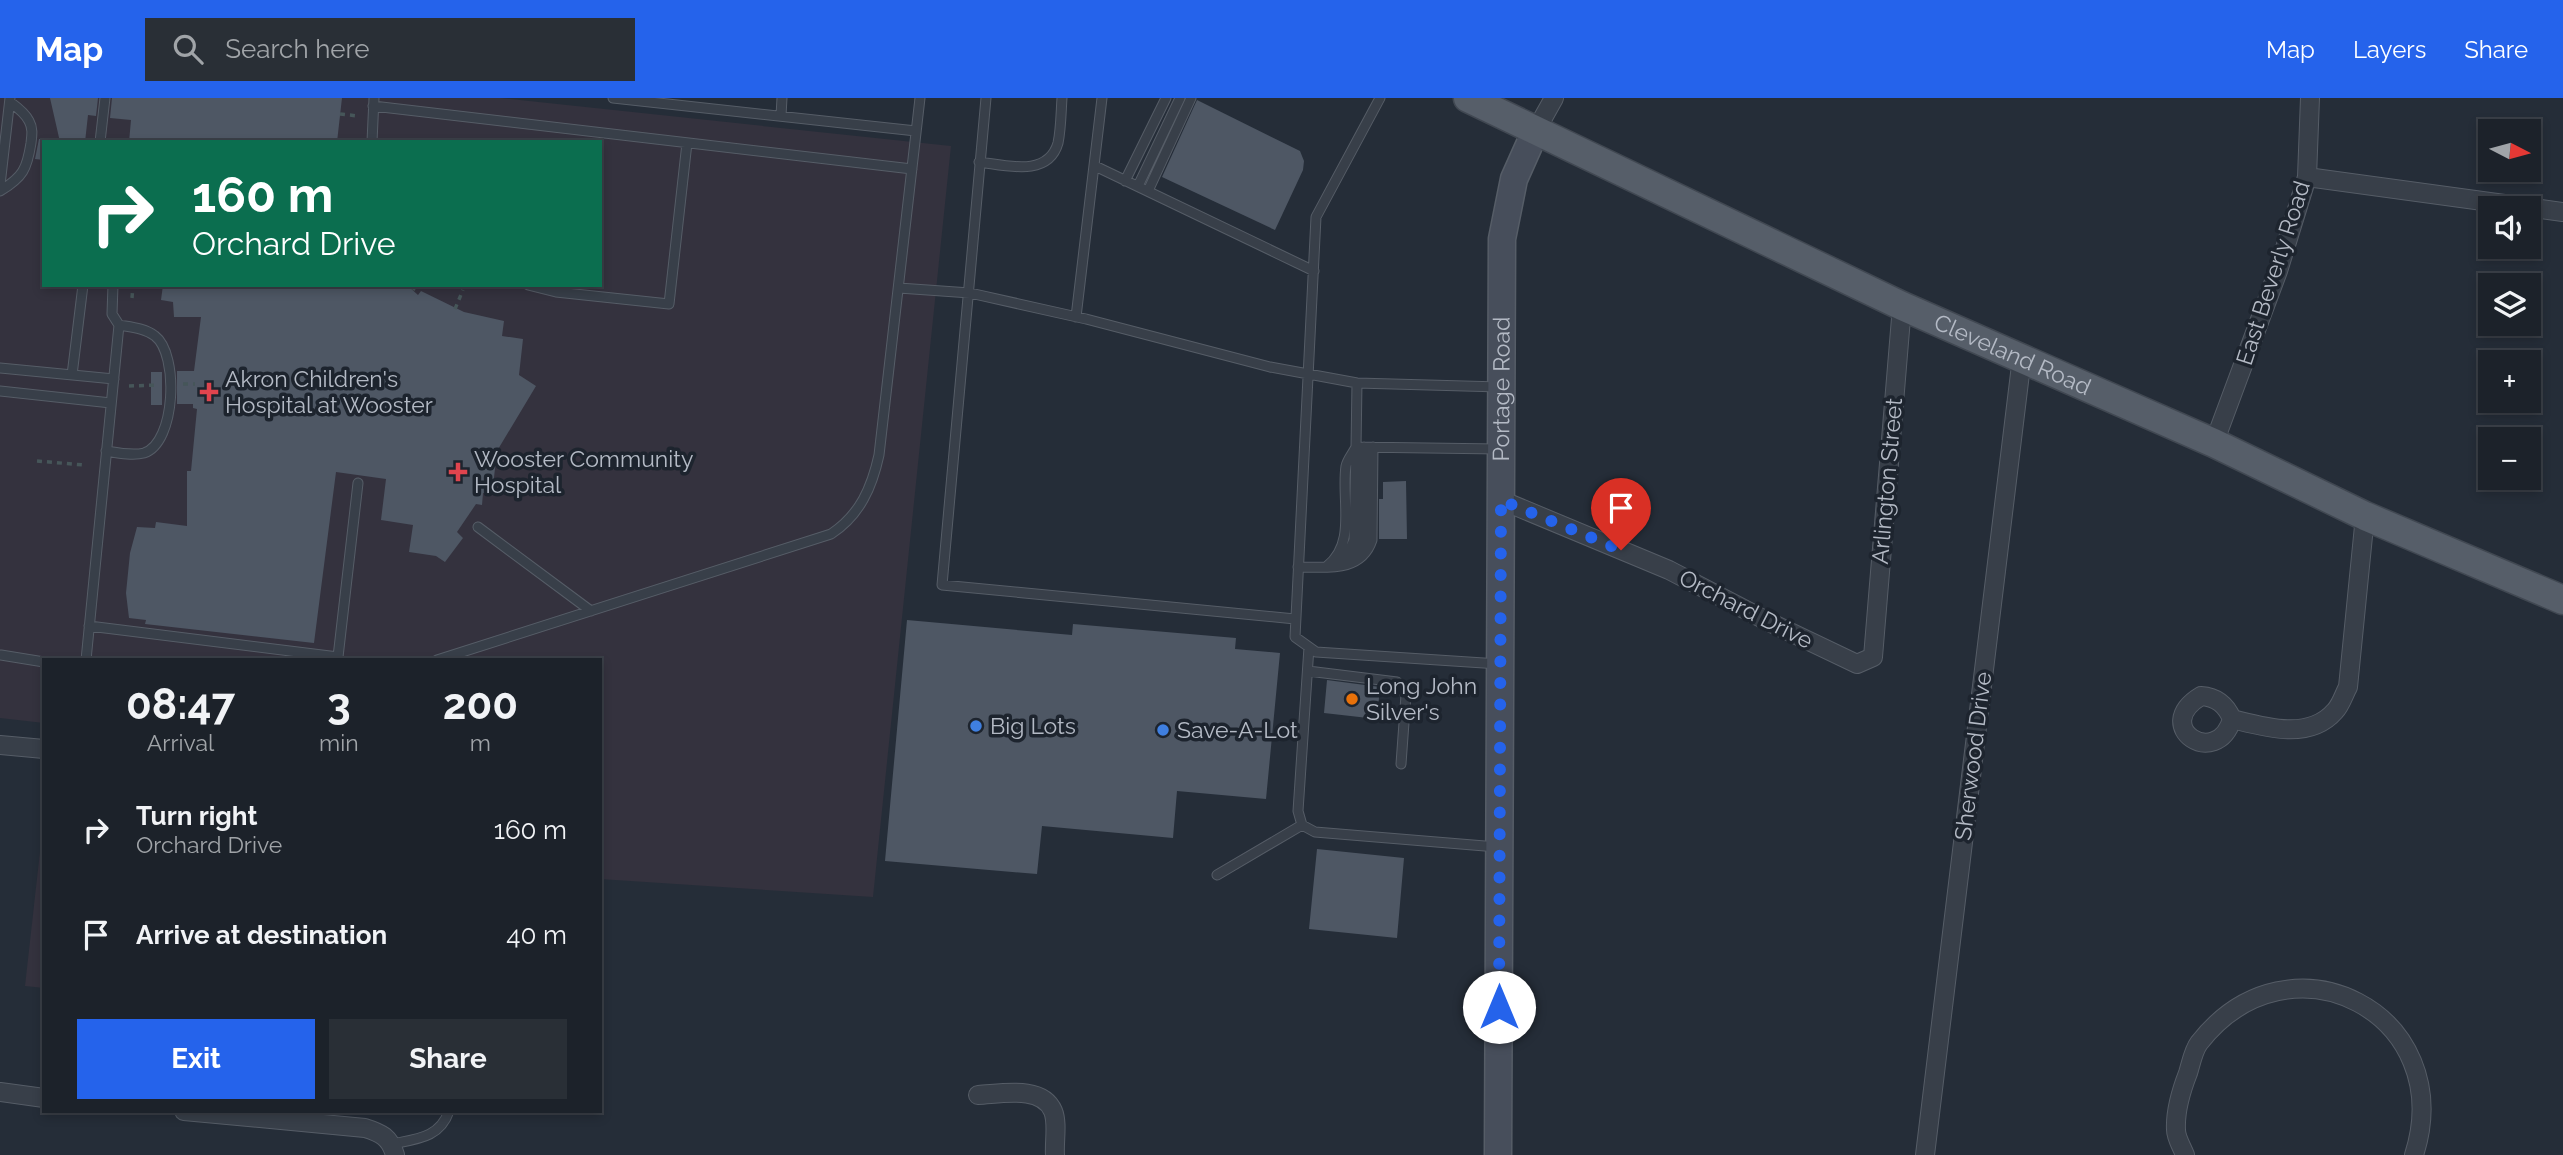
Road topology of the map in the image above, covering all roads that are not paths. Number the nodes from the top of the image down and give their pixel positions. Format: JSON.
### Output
{"nodes":[{"id":1,"x":105,"y":98,"type":"edge"},
{"id":2,"x":613,"y":98,"type":"edge"},
{"id":3,"x":782,"y":98,"type":"edge"},
{"id":4,"x":920,"y":98,"type":"edge"},
{"id":5,"x":986,"y":98,"type":"edge"},
{"id":6,"x":1062,"y":98,"type":"edge"},
{"id":7,"x":1102,"y":98,"type":"edge"},
{"id":8,"x":1166,"y":98,"type":"edge"},
{"id":9,"x":1180,"y":98,"type":"edge"},
{"id":10,"x":1191,"y":98,"type":"edge"},
{"id":11,"x":1380,"y":98,"type":"edge"},
{"id":12,"x":1468,"y":98,"type":"edge"},
{"id":13,"x":1554,"y":98,"type":"edge"},
{"id":14,"x":2311,"y":98,"type":"edge"},
{"id":15,"x":10,"y":100,"type":"edge"},
{"id":16,"x":669,"y":101,"type":"edge"},
{"id":17,"x":373,"y":102,"type":"edge"},
{"id":18,"x":781,"y":116,"type":"junction"},
{"id":19,"x":916,"y":131,"type":"junction"},
{"id":20,"x":1535,"y":132,"type":"junction"},
{"id":21,"x":100,"y":140,"type":"edge"},
{"id":22,"x":372,"y":140,"type":"edge"},
{"id":23,"x":687,"y":142,"type":"junction"},
{"id":24,"x":979,"y":162,"type":"junction"},
{"id":25,"x":1095,"y":166,"type":"junction"},
{"id":26,"x":912,"y":169,"type":"junction"},
{"id":27,"x":2306,"y":177,"type":"junction"},
{"id":28,"x":1125,"y":181,"type":"junction"},
{"id":29,"x":0,"y":185,"type":"edge"},
{"id":30,"x":1138,"y":186,"type":"junction"},
{"id":31,"x":0,"y":191,"type":"edge"},
{"id":32,"x":1148,"y":191,"type":"junction"},
{"id":33,"x":2563,"y":212,"type":"edge"},
{"id":34,"x":1314,"y":271,"type":"junction"},
{"id":35,"x":83,"y":287,"type":"edge"},
{"id":36,"x":113,"y":287,"type":"edge"},
{"id":37,"x":536,"y":287,"type":"edge"},
{"id":38,"x":899,"y":288,"type":"junction"},
{"id":39,"x":970,"y":293,"type":"junction"},
{"id":40,"x":1902,"y":306,"type":"junction"},
{"id":41,"x":1076,"y":317,"type":"junction"},
{"id":42,"x":119,"y":325,"type":"junction"},
{"id":43,"x":2022,"y":357,"type":"junction"},
{"id":44,"x":0,"y":368,"type":"edge"},
{"id":45,"x":1308,"y":374,"type":"junction"},
{"id":46,"x":72,"y":375,"type":"junction"},
{"id":47,"x":114,"y":379,"type":"junction"},
{"id":48,"x":1357,"y":383,"type":"junction"},
{"id":49,"x":1502,"y":387,"type":"junction"},
{"id":50,"x":0,"y":391,"type":"edge"},
{"id":51,"x":111,"y":403,"type":"junction"},
{"id":52,"x":2214,"y":443,"type":"junction"},
{"id":53,"x":1364,"y":447,"type":"junction"},
{"id":54,"x":1501,"y":449,"type":"junction"},
{"id":55,"x":106,"y":452,"type":"junction"},
{"id":56,"x":358,"y":483,"type":"dead end"},
{"id":57,"x":1501,"y":500,"type":"junction"},
{"id":58,"x":2365,"y":516,"type":"junction"},
{"id":59,"x":478,"y":527,"type":"dead end"},
{"id":60,"x":1298,"y":567,"type":"junction"},
{"id":61,"x":1329,"y":567,"type":"junction"},
{"id":62,"x":2563,"y":600,"type":"edge"},
{"id":63,"x":591,"y":611,"type":"junction"},
{"id":64,"x":1295,"y":619,"type":"junction"},
{"id":65,"x":89,"y":626,"type":"junction"},
{"id":66,"x":1309,"y":647,"type":"junction"},
{"id":67,"x":1,"y":655,"type":"edge"},
{"id":68,"x":1873,"y":657,"type":"joint"},
{"id":69,"x":86,"y":658,"type":"edge"},
{"id":70,"x":339,"y":658,"type":"edge"},
{"id":71,"x":443,"y":658,"type":"edge"},
{"id":72,"x":42,"y":662,"type":"edge"},
{"id":73,"x":1500,"y":664,"type":"junction"},
{"id":74,"x":1308,"y":671,"type":"junction"},
{"id":75,"x":2232,"y":719,"type":"dead end"},
{"id":76,"x":0,"y":745,"type":"edge"},
{"id":77,"x":42,"y":749,"type":"edge"},
{"id":78,"x":1401,"y":764,"type":"dead end"},
{"id":79,"x":1302,"y":825,"type":"junction"},
{"id":80,"x":1498,"y":847,"type":"junction"},
{"id":81,"x":1217,"y":875,"type":"dead end"},
{"id":82,"x":0,"y":1093,"type":"edge"},
{"id":83,"x":978,"y":1095,"type":"dead end"},
{"id":84,"x":42,"y":1097,"type":"edge"},
{"id":85,"x":225,"y":1113,"type":"edge"},
{"id":86,"x":448,"y":1113,"type":"edge"},
{"id":87,"x":327,"y":1118,"type":"edge"},
{"id":88,"x":394,"y":1150,"type":"edge"},
{"id":89,"x":1055,"y":1155,"type":"edge"},
{"id":90,"x":1498,"y":1155,"type":"edge"},
{"id":91,"x":1925,"y":1155,"type":"edge"},
{"id":92,"x":2185,"y":1155,"type":"edge"},
{"id":93,"x":2414,"y":1155,"type":"edge"}],
"edges":[{"from":1,"to":21,"type":"lane"},
{"from":2,"to":16,"type":"lane"},
{"from":3,"to":18,"type":"lane"},
{"from":4,"to":19,"type":"lane"},
{"from":5,"to":24,"type":"lane"},
{"from":6,"to":24,"type":"lane"},
{"from":7,"to":25,"type":"lane"},
{"from":8,"to":28,"type":"lane"},
{"from":9,"to":30,"type":"lane"},
{"from":10,"to":32,"type":"lane"},
{"from":11,"to":34,"type":"lane"},
{"from":12,"to":20,"type":"main road","name":"Cleveland Road"},
{"from":13,"to":20,"type":"street"},
{"from":14,"to":27,"type":"street","name":"East Beverly Road"},
{"from":15,"to":29,"type":"lane"},
{"from":15,"to":31,"type":"lane"},
{"from":16,"to":18,"type":"lane"},
{"from":17,"to":22,"type":"lane"},
{"from":17,"to":23,"type":"lane"},
{"from":18,"to":19,"type":"lane"},
{"from":19,"to":26,"type":"lane"},
{"from":20,"to":40,"type":"main road","name":"Cleveland Road"},
{"from":20,"to":49,"type":"main road","name":"Portage Road"},
{"from":23,"to":26,"type":"lane"},
{"from":23,"to":37,"type":"lane"},
{"from":24,"to":39,"type":"lane"},
{"from":25,"to":28,"type":"lane"},
{"from":25,"to":41,"type":"lane"},
{"from":26,"to":38,"type":"lane"},
{"from":27,"to":33,"type":"street"},
{"from":27,"to":52,"type":"street","name":"East Beverly Road"},
{"from":28,"to":30,"type":"lane"},
{"from":30,"to":32,"type":"lane"},
{"from":32,"to":34,"type":"lane"},
{"from":34,"to":45,"type":"lane"},
{"from":35,"to":46,"type":"lane"},
{"from":36,"to":42,"type":"lane"},
{"from":38,"to":39,"type":"lane"},
{"from":38,"to":63,"type":"lane"},
{"from":39,"to":41,"type":"lane"},
{"from":39,"to":64,"type":"lane"},
{"from":40,"to":43,"type":"main road","name":"Cleveland Road"},
{"from":40,"to":68,"type":"street","name":"Arlington Street"},
{"from":41,"to":45,"type":"lane"},
{"from":42,"to":47,"type":"lane"},
{"from":42,"to":55,"type":"lane"},
{"from":43,"to":52,"type":"main road","name":"Cleveland Road"},
{"from":43,"to":91,"type":"street","name":"Sherwood Drive"},
{"from":44,"to":46,"type":"lane"},
{"from":45,"to":48,"type":"lane"},
{"from":45,"to":60,"type":"lane"},
{"from":46,"to":47,"type":"lane"},
{"from":47,"to":51,"type":"lane"},
{"from":48,"to":49,"type":"lane"},
{"from":48,"to":53,"type":"lane"},
{"from":49,"to":54,"type":"main road","name":"Portage Road"},
{"from":50,"to":51,"type":"lane"},
{"from":51,"to":55,"type":"lane"},
{"from":52,"to":58,"type":"main road","name":"Cleveland Road"},
{"from":53,"to":54,"type":"lane"},
{"from":53,"to":61,"type":"lane"},
{"from":53,"to":61,"type":"lane"},
{"from":54,"to":57,"type":"main road","name":"Portage Road"},
{"from":55,"to":65,"type":"lane"},
{"from":56,"to":70,"type":"lane"},
{"from":57,"to":68,"type":"street","name":"Orchard Drive"},
{"from":57,"to":73,"type":"main road","name":"Portage Road"},
{"from":58,"to":62,"type":"main road","name":"Cleveland Road"},
{"from":58,"to":75,"type":"street"},
{"from":59,"to":63,"type":"lane"},
{"from":60,"to":61,"type":"lane"},
{"from":60,"to":64,"type":"lane"},
{"from":63,"to":71,"type":"lane"},
{"from":64,"to":66,"type":"lane"},
{"from":65,"to":69,"type":"lane"},
{"from":65,"to":70,"type":"lane"},
{"from":66,"to":73,"type":"lane"},
{"from":66,"to":74,"type":"lane"},
{"from":67,"to":72,"type":"lane"},
{"from":73,"to":80,"type":"main road","name":"Portage Road"},
{"from":74,"to":78,"type":"lane"},
{"from":74,"to":79,"type":"lane"},
{"from":76,"to":77,"type":"street"},
{"from":79,"to":80,"type":"lane"},
{"from":79,"to":81,"type":"lane"},
{"from":80,"to":90,"type":"main road","name":"Portage Road"},
{"from":82,"to":84,"type":"street"},
{"from":83,"to":89,"type":"street"},
{"from":85,"to":87,"type":"street"},
{"from":86,"to":88,"type":"lane"},
{"from":87,"to":88,"type":"street"},
{"from":92,"to":93,"type":"street"}]}
